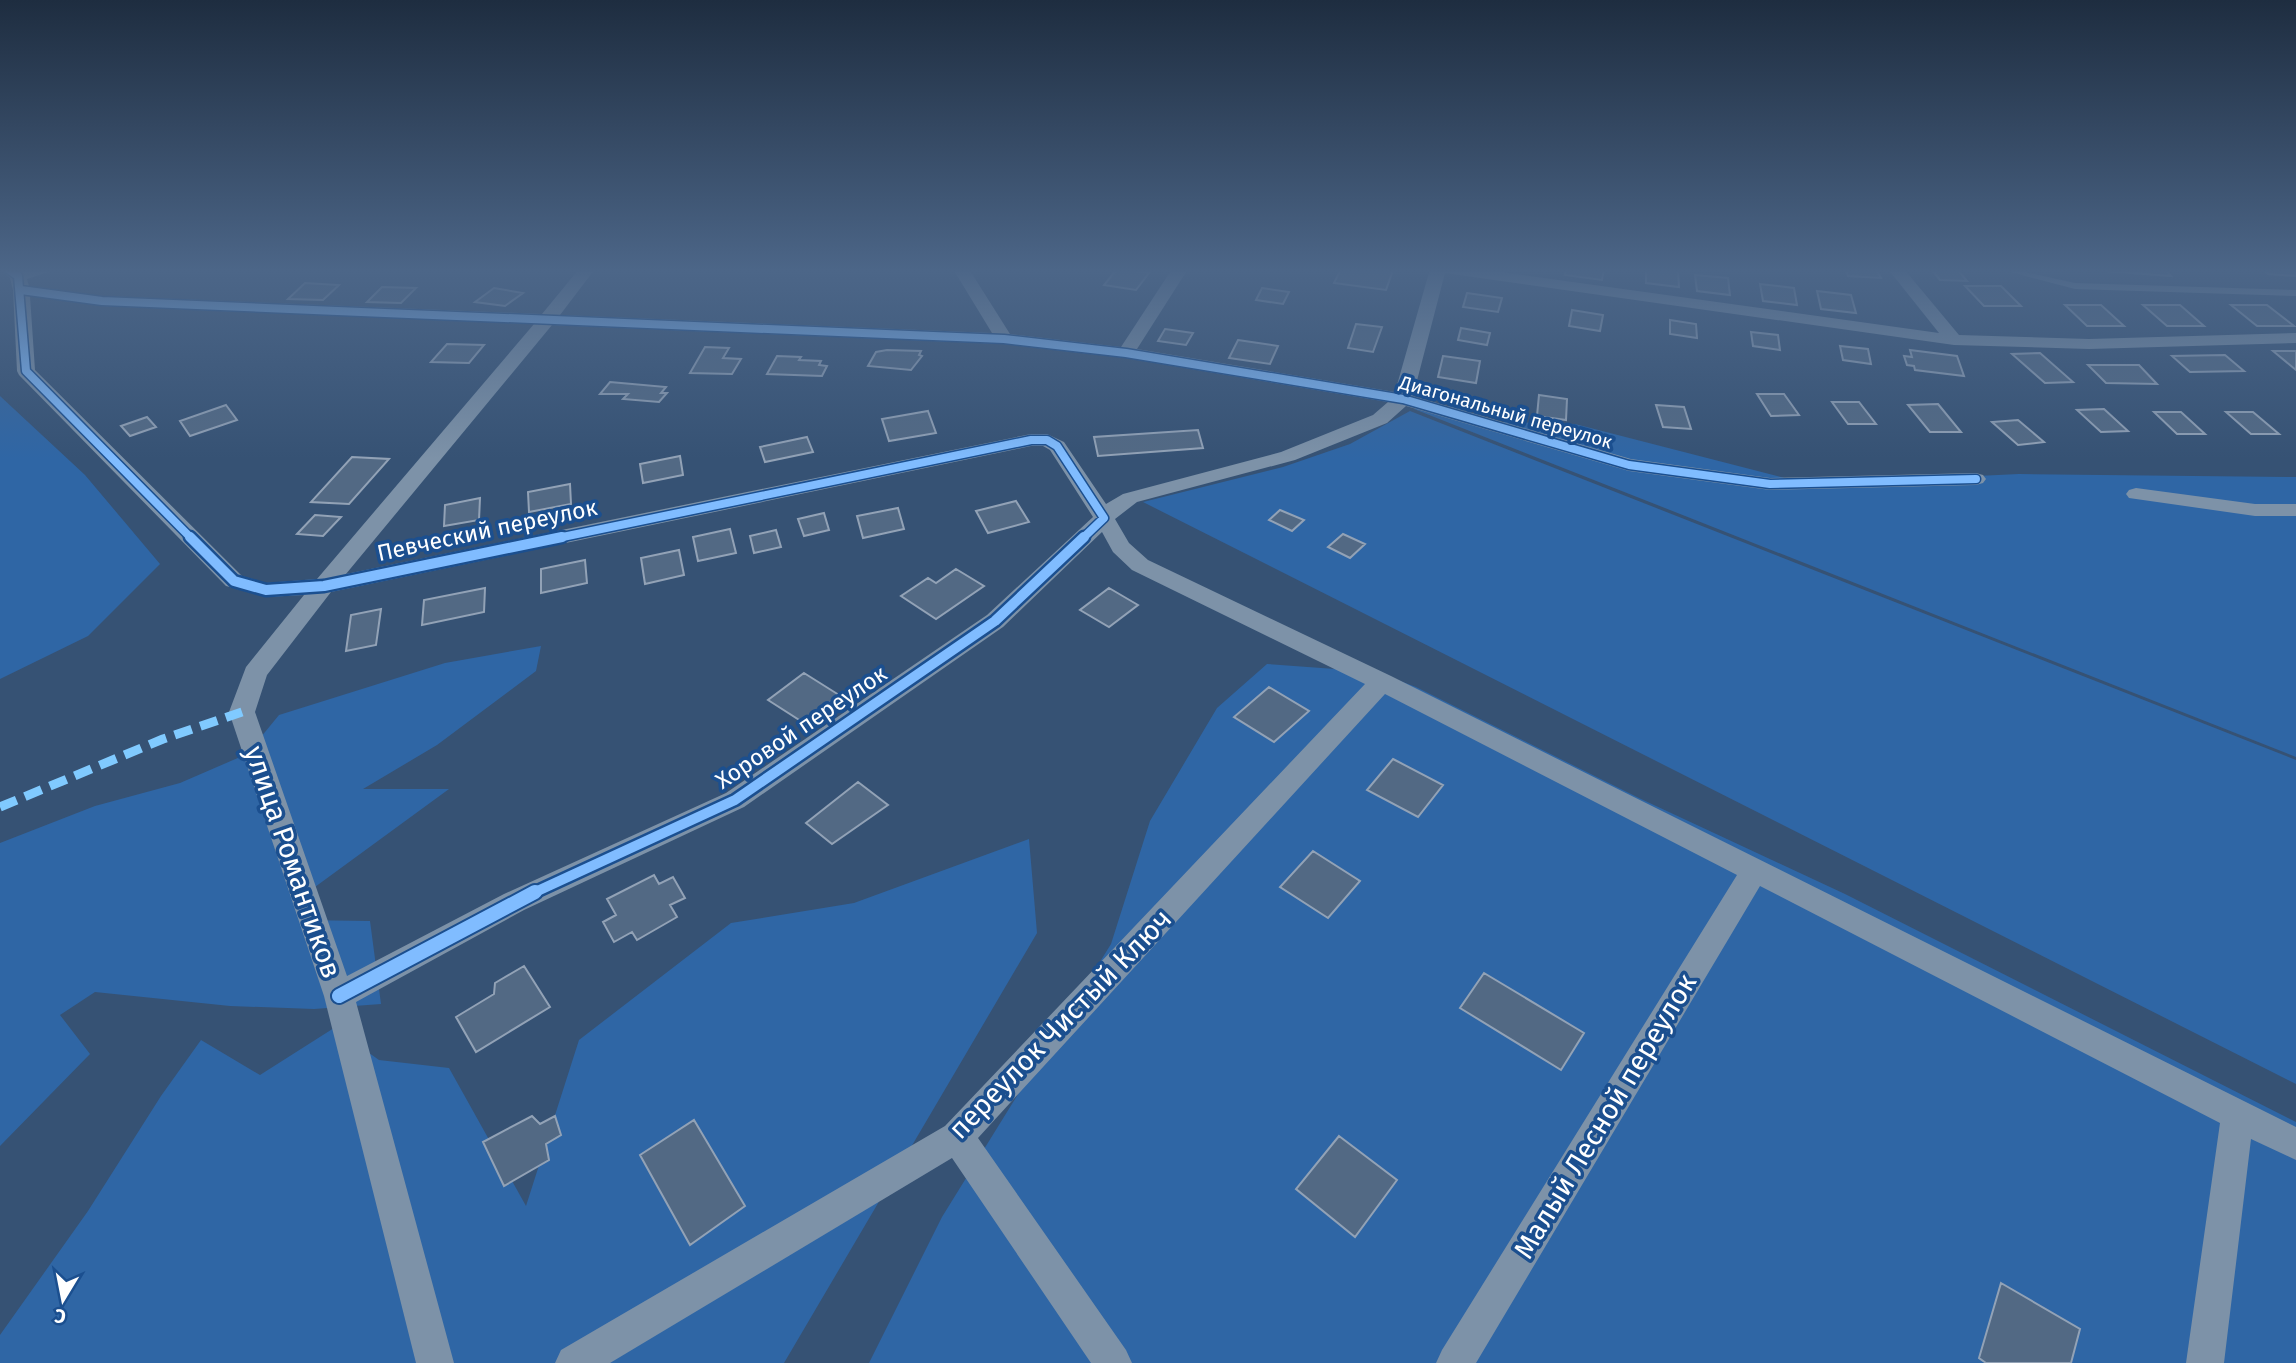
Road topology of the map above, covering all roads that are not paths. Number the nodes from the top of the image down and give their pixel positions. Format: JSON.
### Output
{"nodes":[{"id":1,"x":22,"y":333,"type":"edge"},
{"id":2,"x":536,"y":333,"type":"edge"},
{"id":3,"x":841,"y":333,"type":"edge"},
{"id":4,"x":1000,"y":333,"type":"edge"},
{"id":5,"x":1139,"y":333,"type":"edge"},
{"id":6,"x":1421,"y":333,"type":"edge"},
{"id":7,"x":1902,"y":333,"type":"edge"},
{"id":8,"x":1948,"y":333,"type":"edge"},
{"id":9,"x":2296,"y":338,"type":"edge"},
{"id":10,"x":1004,"y":339,"type":"junction"},
{"id":11,"x":1954,"y":340,"type":"junction"},
{"id":12,"x":1126,"y":353,"type":"junction"},
{"id":13,"x":1403,"y":399,"type":"junction"},
{"id":14,"x":1976,"y":479,"type":"dead end"},
{"id":15,"x":2136,"y":494,"type":"dead end"},
{"id":16,"x":2296,"y":510,"type":"edge"},
{"id":17,"x":1104,"y":518,"type":"junction"},
{"id":18,"x":324,"y":586,"type":"junction"},
{"id":19,"x":1382,"y":682,"type":"junction"},
{"id":20,"x":1755,"y":869,"type":"junction"},
{"id":21,"x":339,"y":996,"type":"junction"},
{"id":22,"x":2238,"y":1114,"type":"junction"},
{"id":23,"x":957,"y":1137,"type":"junction"},
{"id":24,"x":2296,"y":1143,"type":"edge"},
{"id":25,"x":435,"y":1363,"type":"edge"},
{"id":26,"x":574,"y":1363,"type":"edge"},
{"id":27,"x":1113,"y":1363,"type":"edge"},
{"id":28,"x":1455,"y":1363,"type":"edge"},
{"id":29,"x":2205,"y":1363,"type":"edge"}],
"edges":[{"from":1,"to":18,"type":"street","name":"Певческий переулок"},
{"from":2,"to":18,"type":"street","name":"улица Романтиков"},
{"from":3,"to":10,"type":"street","name":"Диагональный переулок"},
{"from":4,"to":10,"type":"street"},
{"from":5,"to":12,"type":"street"},
{"from":6,"to":13,"type":"street"},
{"from":7,"to":11,"type":"street"},
{"from":8,"to":11,"type":"street"},
{"from":9,"to":11,"type":"street"},
{"from":10,"to":12,"type":"street","name":"Диагональный переулок"},
{"from":12,"to":13,"type":"street","name":"Диагональный переулок"},
{"from":13,"to":14,"type":"street","name":"Диагональный переулок"},
{"from":13,"to":17,"type":"street","name":"Хоровой переулок"},
{"from":15,"to":16,"type":"street"},
{"from":17,"to":18,"type":"street","name":"Певческий переулок"},
{"from":17,"to":19,"type":"street","name":"Певческий переулок"},
{"from":17,"to":21,"type":"street","name":"Хоровой переулок"},
{"from":18,"to":21,"type":"street","name":"улица Романтиков"},
{"from":19,"to":20,"type":"street","name":"Певческий переулок"},
{"from":19,"to":23,"type":"street","name":"переулок Чистый Ключ"},
{"from":20,"to":22,"type":"street","name":"Певческий переулок"},
{"from":20,"to":28,"type":"street","name":"Малый Лесной переулок"},
{"from":21,"to":25,"type":"street","name":"улица Романтиков"},
{"from":22,"to":24,"type":"street","name":"Певческий переулок"},
{"from":22,"to":29,"type":"street"},
{"from":23,"to":26,"type":"street","name":"переулок Чистый Ключ"},
{"from":23,"to":27,"type":"street"}]}
